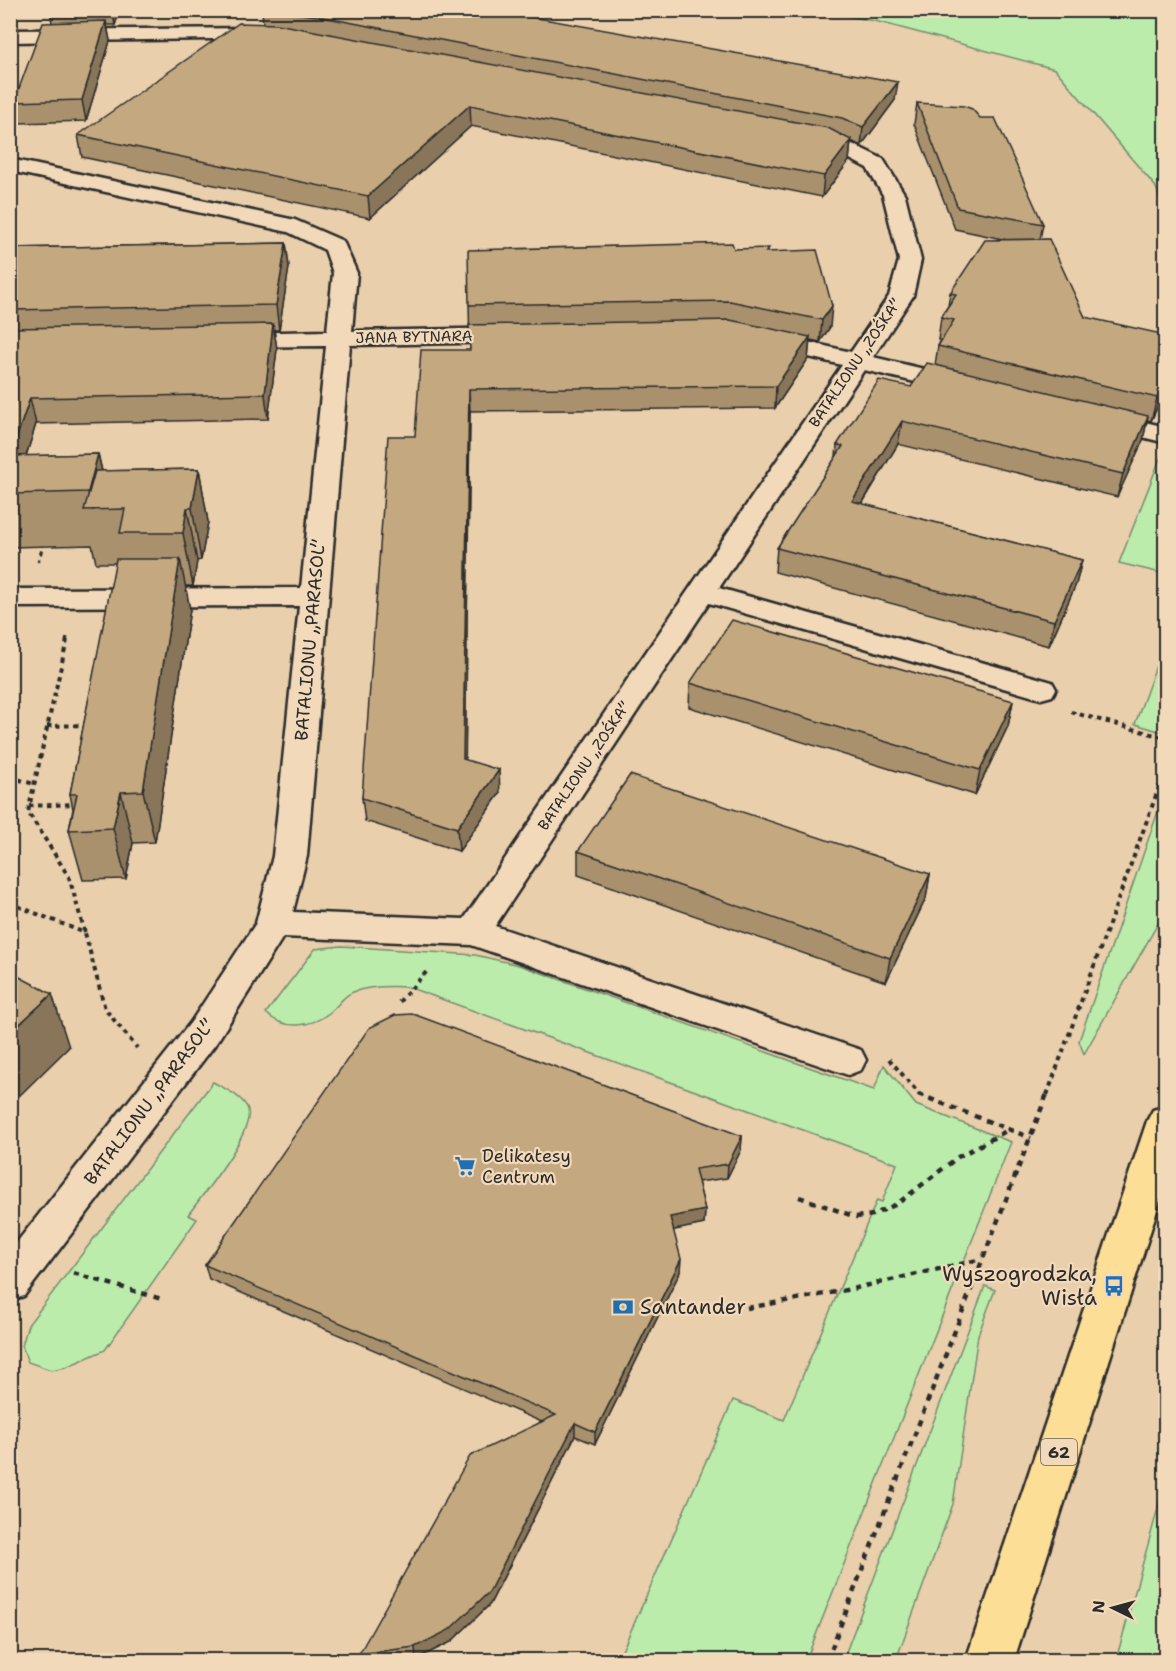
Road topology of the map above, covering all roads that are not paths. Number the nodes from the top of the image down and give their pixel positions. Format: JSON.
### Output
{"nodes":[{"id":1,"x":13,"y":33,"type":"edge"},
{"id":2,"x":296,"y":38,"type":"edge"},
{"id":3,"x":786,"y":133,"type":"edge"},
{"id":4,"x":10,"y":165,"type":"edge"},
{"id":5,"x":541,"y":334,"type":"edge"},
{"id":6,"x":740,"y":334,"type":"edge"},
{"id":7,"x":337,"y":338,"type":"junction"},
{"id":8,"x":209,"y":341,"type":"edge"},
{"id":9,"x":857,"y":360,"type":"junction"},
{"id":10,"x":983,"y":390,"type":"edge"},
{"id":11,"x":1085,"y":416,"type":"edge"},
{"id":12,"x":1165,"y":435,"type":"edge"},
{"id":13,"x":701,"y":592,"type":"junction"},
{"id":14,"x":314,"y":597,"type":"junction"},
{"id":15,"x":10,"y":598,"type":"edge"},
{"id":16,"x":1041,"y":689,"type":"road end"},
{"id":17,"x":273,"y":924,"type":"junction"},
{"id":18,"x":473,"y":932,"type":"junction"},
{"id":19,"x":849,"y":1060,"type":"road end"},
{"id":20,"x":1166,"y":1121,"type":"edge"},
{"id":21,"x":18,"y":1268,"type":"edge"},
{"id":22,"x":990,"y":1660,"type":"edge"}],
"edges":[{"from":1,"to":2,"type":"street"},
{"from":3,"to":9,"type":"street","name":"BATALIONU „ZOŚKA”"},
{"from":4,"to":7,"type":"street","name":"BATALIONU „PARASOL”"},
{"from":5,"to":7,"type":"street","name":"JANA BYTNARA"},
{"from":6,"to":9,"type":"street"},
{"from":7,"to":8,"type":"street","name":"JANA BYTNARA"},
{"from":7,"to":14,"type":"street","name":"BATALIONU „PARASOL”"},
{"from":9,"to":10,"type":"street"},
{"from":9,"to":13,"type":"street","name":"BATALIONU „ZOŚKA”"},
{"from":11,"to":12,"type":"street"},
{"from":13,"to":16,"type":"street"},
{"from":13,"to":18,"type":"street","name":"BATALIONU „ZOŚKA”"},
{"from":14,"to":15,"type":"street"},
{"from":14,"to":17,"type":"street","name":"BATALIONU „PARASOL”"},
{"from":17,"to":18,"type":"street"},
{"from":17,"to":21,"type":"street","name":"BATALIONU „PARASOL”"},
{"from":18,"to":19,"type":"street"},
{"from":20,"to":22,"type":"main road","number":"62"}]}
